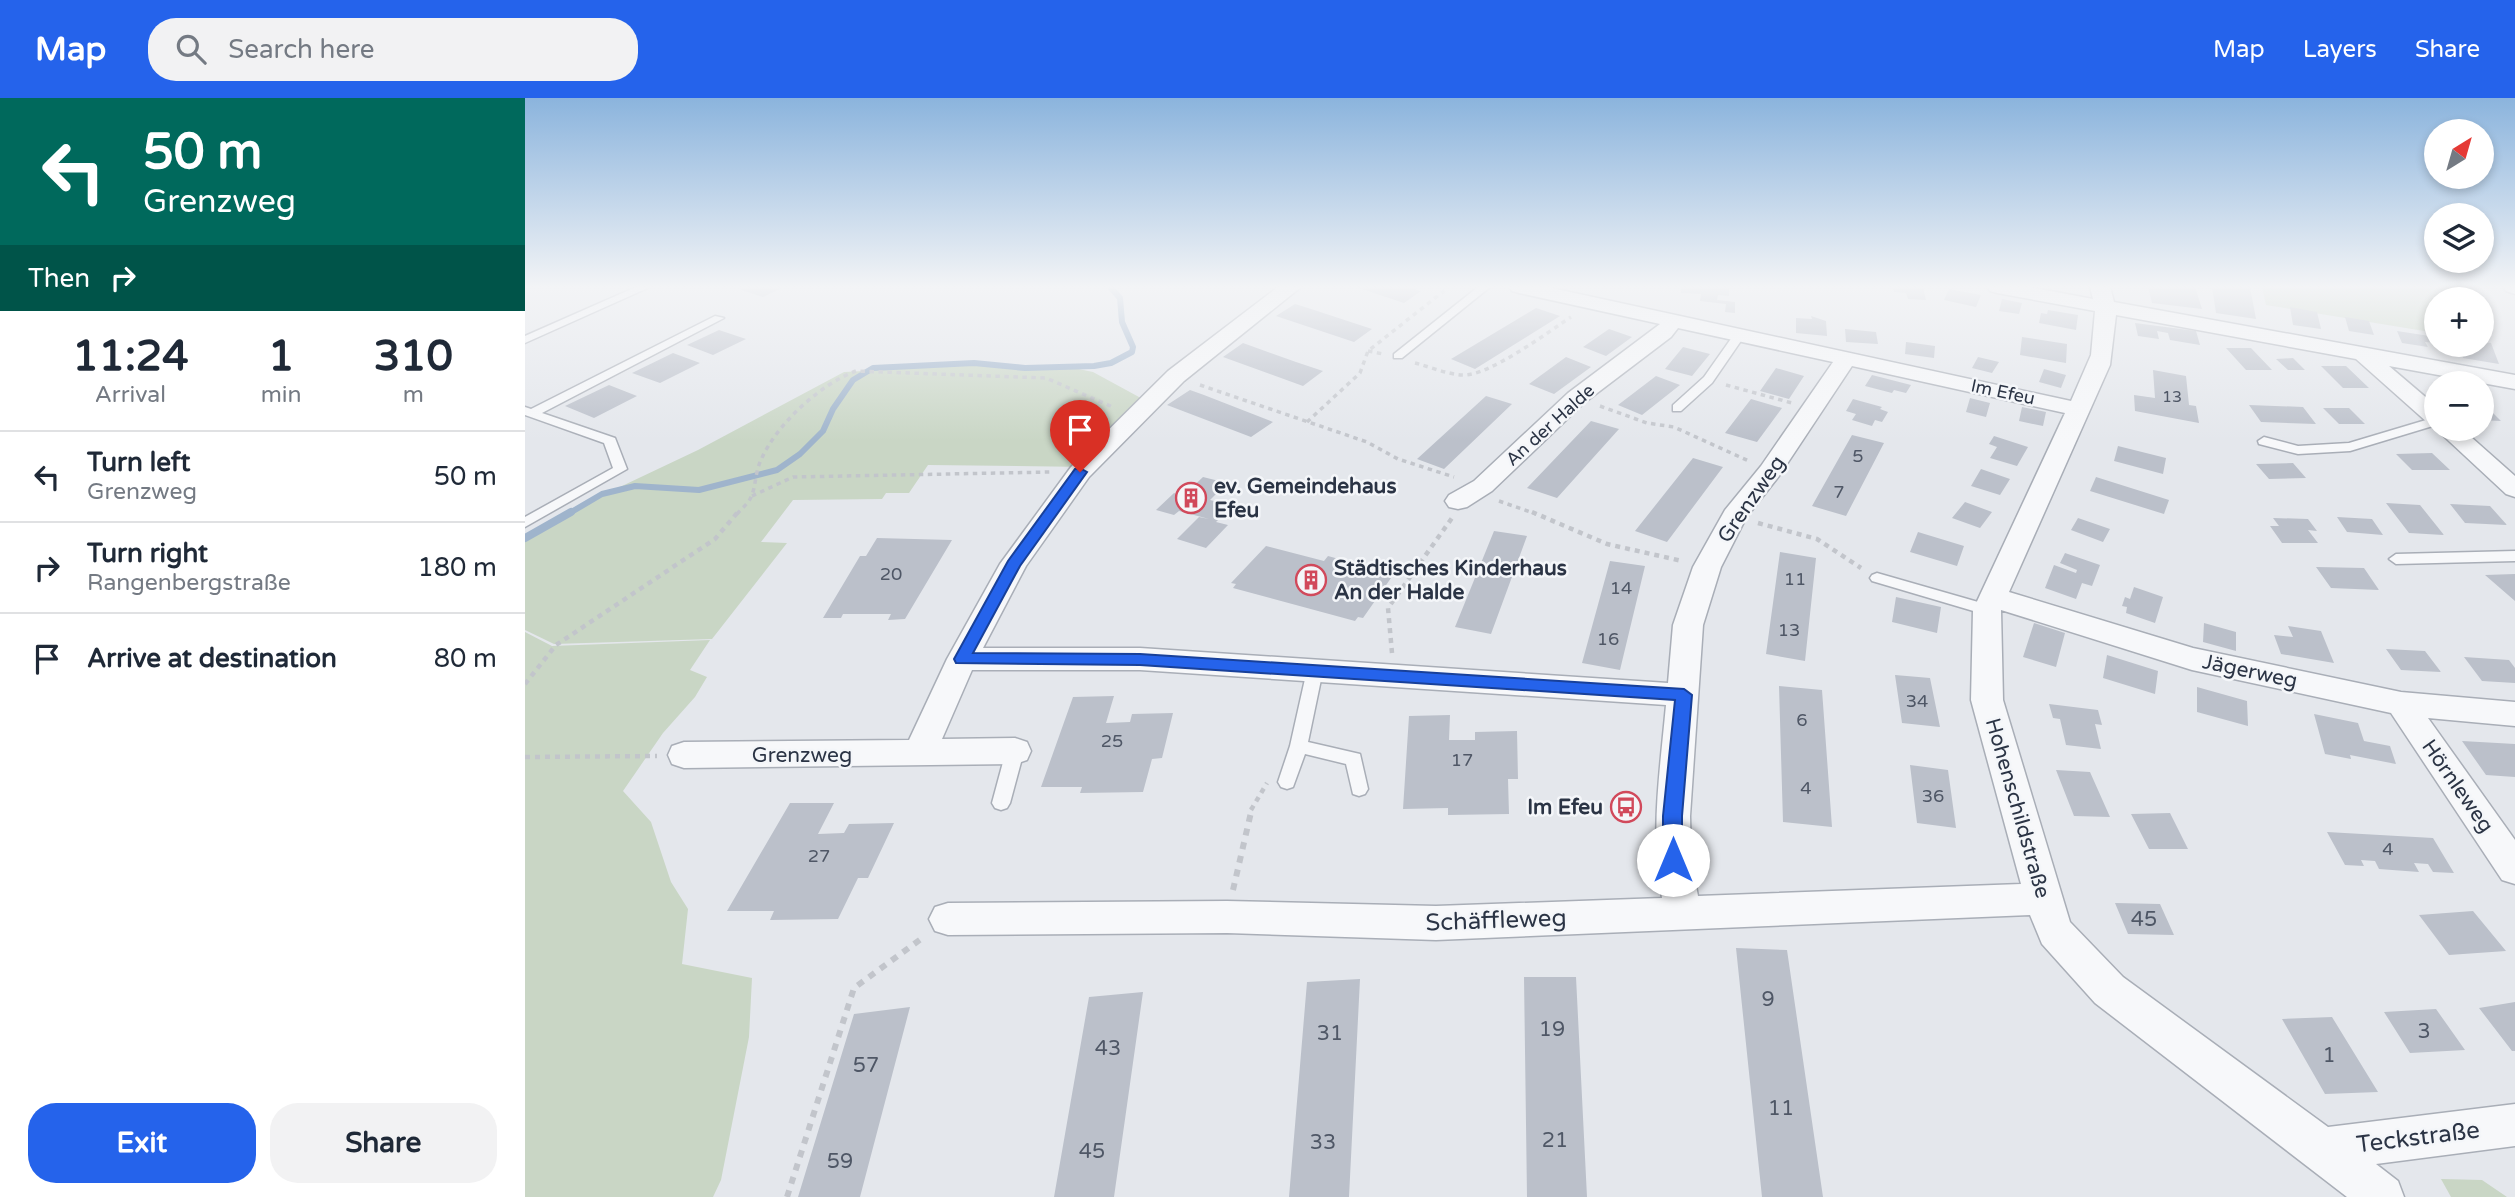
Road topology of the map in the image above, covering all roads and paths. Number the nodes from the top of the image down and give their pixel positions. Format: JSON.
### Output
{"nodes":[{"id":1,"x":678,"y":338,"type":"edge"},
{"id":2,"x":1225,"y":338,"type":"edge"},
{"id":3,"x":1384,"y":338,"type":"edge"},
{"id":4,"x":1420,"y":338,"type":"edge"},
{"id":5,"x":1538,"y":338,"type":"edge"},
{"id":6,"x":1657,"y":338,"type":"edge"},
{"id":7,"x":1737,"y":338,"type":"edge"},
{"id":8,"x":1754,"y":338,"type":"edge"},
{"id":9,"x":2104,"y":338,"type":"edge"},
{"id":10,"x":2292,"y":338,"type":"edge"},
{"id":11,"x":2361,"y":353,"type":"junction"},
{"id":12,"x":1398,"y":356,"type":"joint"},
{"id":13,"x":1846,"y":359,"type":"junction"},
{"id":14,"x":1176,"y":376,"type":"junction"},
{"id":15,"x":1707,"y":380,"type":"junction"},
{"id":16,"x":2515,"y":382,"type":"edge"},
{"id":17,"x":1576,"y":398,"type":"junction"},
{"id":18,"x":1677,"y":408,"type":"dead end"},
{"id":19,"x":1813,"y":409,"type":"junction"},
{"id":20,"x":2077,"y":409,"type":"junction"},
{"id":21,"x":2424,"y":409,"type":"edge"},
{"id":22,"x":529,"y":412,"type":"edge"},
{"id":23,"x":1136,"y":418,"type":"junction"},
{"id":24,"x":1307,"y":422,"type":"junction"},
{"id":25,"x":2424,"y":424,"type":"edge"},
{"id":26,"x":2263,"y":441,"type":"dead end"},
{"id":27,"x":2461,"y":441,"type":"edge"},
{"id":28,"x":1770,"y":471,"type":"junction"},
{"id":29,"x":1080,"y":472,"type":"junction"},
{"id":30,"x":2515,"y":489,"type":"edge"},
{"id":31,"x":1471,"y":493,"type":"junction"},
{"id":32,"x":752,"y":496,"type":"junction"},
{"id":33,"x":1734,"y":516,"type":"junction"},
{"id":34,"x":525,"y":523,"type":"edge"},
{"id":35,"x":2515,"y":556,"type":"edge"},
{"id":36,"x":2396,"y":559,"type":"dead end"},
{"id":37,"x":1707,"y":567,"type":"junction"},
{"id":38,"x":1877,"y":578,"type":"joint"},
{"id":39,"x":1990,"y":603,"type":"junction"},
{"id":40,"x":962,"y":659,"type":"junction"},
{"id":41,"x":1315,"y":670,"type":"junction"},
{"id":42,"x":1395,"y":674,"type":"junction"},
{"id":43,"x":525,"y":684,"type":"edge"},
{"id":44,"x":1684,"y":695,"type":"junction"},
{"id":45,"x":2401,"y":704,"type":"junction"},
{"id":46,"x":2515,"y":714,"type":"edge"},
{"id":47,"x":1299,"y":746,"type":"junction"},
{"id":48,"x":1015,"y":751,"type":"joint"},
{"id":49,"x":919,"y":754,"type":"junction"},
{"id":50,"x":684,"y":755,"type":"joint"},
{"id":51,"x":525,"y":757,"type":"edge"},
{"id":52,"x":1287,"y":782,"type":"dead end"},
{"id":53,"x":1359,"y":789,"type":"dead end"},
{"id":54,"x":1001,"y":803,"type":"dead end"},
{"id":55,"x":2515,"y":869,"type":"edge"},
{"id":56,"x":2043,"y":899,"type":"junction"},
{"id":57,"x":1682,"y":913,"type":"junction"},
{"id":58,"x":1227,"y":917,"type":"junction"},
{"id":59,"x":948,"y":919,"type":"joint"},
{"id":60,"x":2515,"y":1125,"type":"edge"},
{"id":61,"x":2322,"y":1149,"type":"junction"},
{"id":62,"x":786,"y":1197,"type":"edge"},
{"id":63,"x":2382,"y":1197,"type":"edge"}],
"edges":[{"from":1,"to":22,"type":"lane"},
{"from":2,"to":14,"type":"street"},
{"from":3,"to":24,"type":"path"},
{"from":4,"to":12,"type":"lane"},
{"from":5,"to":12,"type":"path"},
{"from":6,"to":17,"type":"street","name":"An der Halde"},
{"from":7,"to":15,"type":"lane"},
{"from":8,"to":13,"type":"street","name":"Im Efeu"},
{"from":9,"to":20,"type":"street","name":"Hohenschildstraße"},
{"from":10,"to":11,"type":"street"},
{"from":11,"to":16,"type":"street"},
{"from":11,"to":21,"type":"street"},
{"from":13,"to":19,"type":"street","name":"Grenzweg"},
{"from":13,"to":20,"type":"street","name":"Im Efeu"},
{"from":14,"to":23,"type":"street"},
{"from":14,"to":24,"type":"path"},
{"from":15,"to":18,"type":"lane"},
{"from":15,"to":19,"type":"path"},
{"from":17,"to":28,"type":"path"},
{"from":17,"to":31,"type":"street","name":"An der Halde"},
{"from":19,"to":28,"type":"street","name":"Grenzweg"},
{"from":20,"to":39,"type":"street","name":"Hohenschildstraße"},
{"from":22,"to":34,"type":"lane"},
{"from":23,"to":29,"type":"street"},
{"from":23,"to":32,"type":"path"},
{"from":24,"to":31,"type":"path"},
{"from":25,"to":26,"type":"lane"},
{"from":27,"to":30,"type":"street"},
{"from":28,"to":33,"type":"street","name":"Grenzweg"},
{"from":29,"to":32,"type":"path"},
{"from":29,"to":40,"type":"street"},
{"from":31,"to":37,"type":"path"},
{"from":31,"to":42,"type":"path"},
{"from":32,"to":43,"type":"path"},
{"from":33,"to":37,"type":"street","name":"Grenzweg"},
{"from":33,"to":38,"type":"path"},
{"from":35,"to":36,"type":"lane"},
{"from":37,"to":44,"type":"street","name":"Grenzweg"},
{"from":38,"to":39,"type":"lane"},
{"from":39,"to":45,"type":"street","name":"Jägerweg"},
{"from":39,"to":56,"type":"street","name":"Hohenschildstraße"},
{"from":40,"to":41,"type":"street"},
{"from":40,"to":49,"type":"street"},
{"from":41,"to":42,"type":"street"},
{"from":41,"to":47,"type":"lane"},
{"from":42,"to":44,"type":"street"},
{"from":44,"to":57,"type":"street","name":"Grenzweg"},
{"from":45,"to":46,"type":"street","name":"Jägerweg"},
{"from":45,"to":55,"type":"street","name":"Hörnleweg"},
{"from":47,"to":52,"type":"lane"},
{"from":47,"to":53,"type":"lane"},
{"from":47,"to":58,"type":"path"},
{"from":48,"to":49,"type":"street","name":"Grenzweg"},
{"from":48,"to":54,"type":"lane"},
{"from":49,"to":50,"type":"street","name":"Grenzweg"},
{"from":50,"to":51,"type":"path"},
{"from":56,"to":57,"type":"street","name":"Schäffleweg"},
{"from":56,"to":61,"type":"street","name":"Hohenschildstraße"},
{"from":57,"to":58,"type":"street","name":"Schäffleweg"},
{"from":58,"to":59,"type":"street","name":"Schäffleweg"},
{"from":59,"to":62,"type":"path"},
{"from":60,"to":61,"type":"street","name":"Teckstraße"},
{"from":61,"to":63,"type":"street","name":"Hohenschildstraße"}]}
